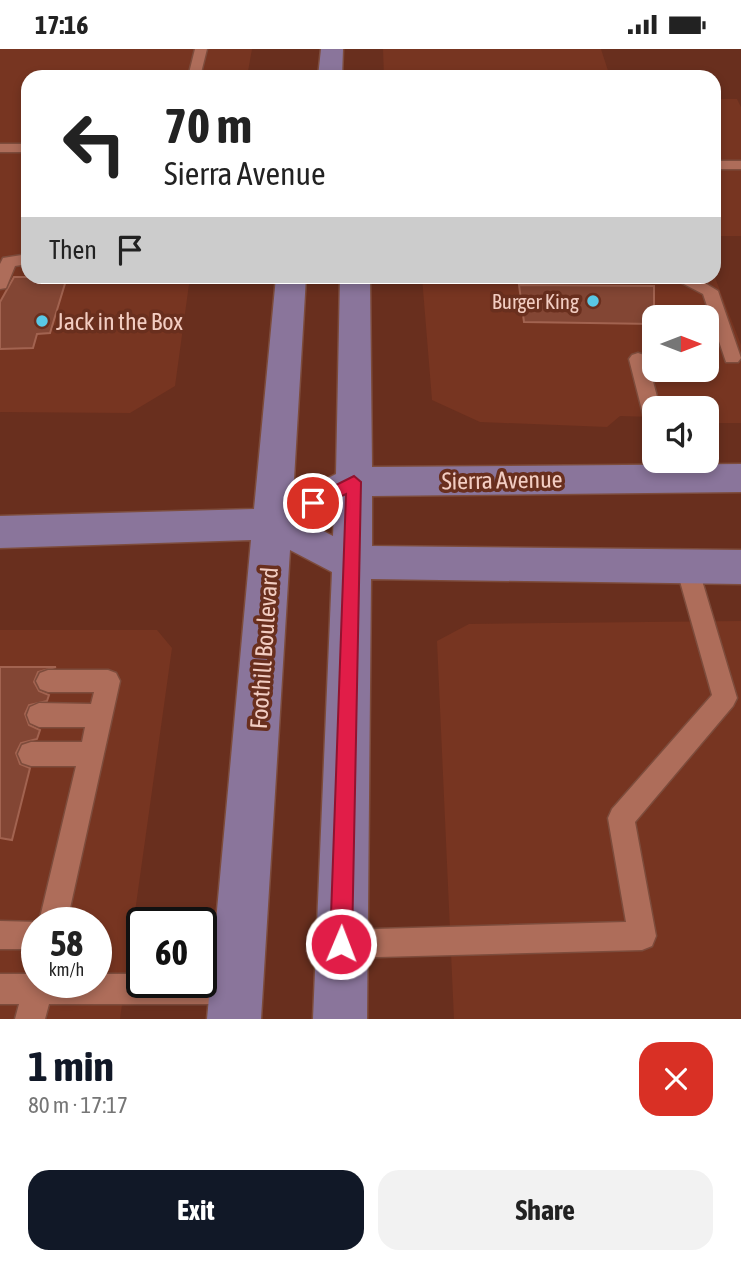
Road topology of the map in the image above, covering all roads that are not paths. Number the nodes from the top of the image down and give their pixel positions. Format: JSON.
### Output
{"nodes":[{"id":1,"x":201,"y":49,"type":"edge"},
{"id":2,"x":332,"y":49,"type":"edge"},
{"id":3,"x":196,"y":70,"type":"edge"},
{"id":4,"x":331,"y":70,"type":"edge"},
{"id":5,"x":0,"y":148,"type":"edge"},
{"id":6,"x":21,"y":148,"type":"edge"},
{"id":7,"x":721,"y":165,"type":"edge"},
{"id":8,"x":741,"y":165,"type":"edge"},
{"id":9,"x":21,"y":260,"type":"edge"},
{"id":10,"x":0,"y":283,"type":"edge"},
{"id":11,"x":290,"y":284,"type":"edge"},
{"id":12,"x":355,"y":284,"type":"edge"},
{"id":13,"x":696,"y":284,"type":"edge"},
{"id":14,"x":732,"y":358,"type":"dead end"},
{"id":15,"x":638,"y":359,"type":"dead end"},
{"id":16,"x":647,"y":396,"type":"edge"},
{"id":17,"x":642,"y":470,"type":"edge"},
{"id":18,"x":700,"y":473,"type":"edge"},
{"id":19,"x":741,"y":478,"type":"edge"},
{"id":20,"x":354,"y":482,"type":"junction"},
{"id":21,"x":273,"y":524,"type":"junction"},
{"id":22,"x":0,"y":532,"type":"edge"},
{"id":23,"x":349,"y":562,"type":"junction"},
{"id":24,"x":688,"y":567,"type":"junction"},
{"id":25,"x":741,"y":567,"type":"edge"},
{"id":26,"x":48,"y":681,"type":"dead end"},
{"id":27,"x":39,"y":715,"type":"dead end"},
{"id":28,"x":100,"y":716,"type":"junction"},
{"id":29,"x":31,"y":754,"type":"dead end"},
{"id":30,"x":92,"y":754,"type":"junction"},
{"id":31,"x":56,"y":907,"type":"edge"},
{"id":32,"x":0,"y":935,"type":"edge"},
{"id":33,"x":21,"y":935,"type":"edge"},
{"id":34,"x":341,"y":944,"type":"junction"},
{"id":35,"x":21,"y":987,"type":"edge"},
{"id":36,"x":0,"y":989,"type":"edge"},
{"id":37,"x":112,"y":993,"type":"edge"},
{"id":38,"x":35,"y":998,"type":"edge"},
{"id":39,"x":236,"y":1004,"type":"edge"},
{"id":40,"x":30,"y":1019,"type":"edge"},
{"id":41,"x":340,"y":1019,"type":"edge"}],
"edges":[{"from":1,"to":3,"type":"lane"},
{"from":2,"to":4,"type":"main road"},
{"from":5,"to":6,"type":"lane"},
{"from":7,"to":8,"type":"lane"},
{"from":9,"to":10,"type":"lane"},
{"from":11,"to":21,"type":"main road","name":"Foothill Boulevard"},
{"from":12,"to":20,"type":"main road"},
{"from":13,"to":14,"type":"lane"},
{"from":15,"to":16,"type":"lane"},
{"from":17,"to":20,"type":"main road","name":"Sierra Avenue"},
{"from":18,"to":19,"type":"main road","name":"Sierra Avenue"},
{"from":20,"to":21,"type":"main road","name":"Sierra Avenue"},
{"from":20,"to":23,"type":"main road"},
{"from":21,"to":22,"type":"main road","name":"Sierra Avenue"},
{"from":21,"to":23,"type":"main road","name":"Sierra Avenue"},
{"from":21,"to":39,"type":"main road","name":"Foothill Boulevard"},
{"from":23,"to":24,"type":"main road","name":"Sierra Avenue"},
{"from":23,"to":34,"type":"main road"},
{"from":24,"to":25,"type":"main road","name":"Sierra Avenue"},
{"from":24,"to":34,"type":"lane"},
{"from":26,"to":28,"type":"lane"},
{"from":27,"to":28,"type":"lane"},
{"from":28,"to":30,"type":"lane"},
{"from":29,"to":30,"type":"lane"},
{"from":30,"to":31,"type":"lane"},
{"from":32,"to":33,"type":"lane"},
{"from":34,"to":41,"type":"main road"},
{"from":35,"to":36,"type":"lane"},
{"from":37,"to":39,"type":"lane"},
{"from":38,"to":40,"type":"lane"}]}
